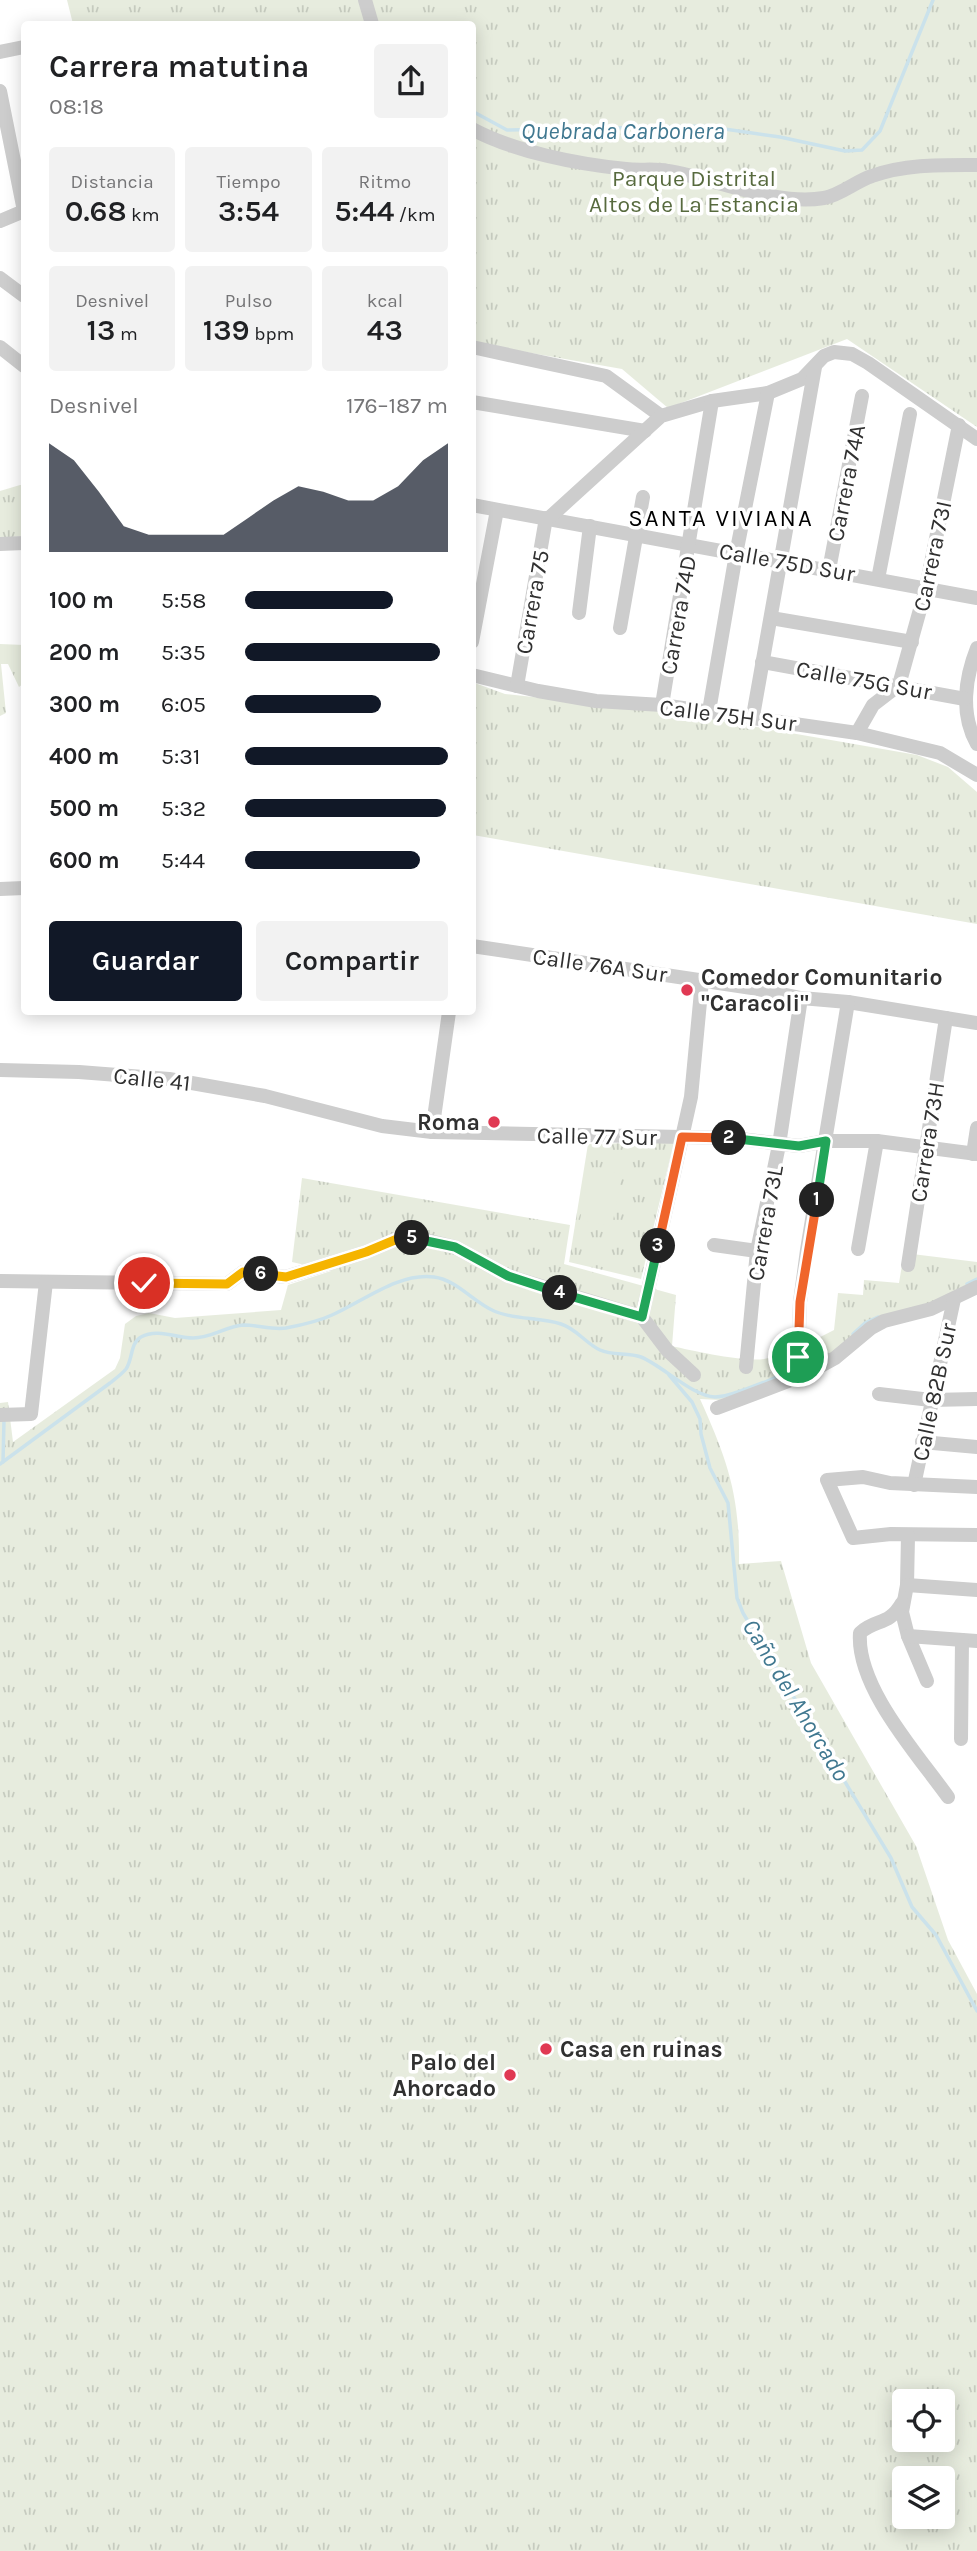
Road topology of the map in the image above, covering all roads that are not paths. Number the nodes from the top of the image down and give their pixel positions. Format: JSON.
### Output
{"nodes":[{"id":1,"x":365,"y":0,"type":"edge"},
{"id":2,"x":371,"y":21,"type":"edge"},
{"id":3,"x":21,"y":48,"type":"edge"},
{"id":4,"x":0,"y":52,"type":"edge"},
{"id":5,"x":1,"y":100,"type":"edge"},
{"id":6,"x":476,"y":131,"type":"edge"},
{"id":7,"x":977,"y":165,"type":"edge"},
{"id":8,"x":21,"y":197,"type":"edge"},
{"id":9,"x":21,"y":212,"type":"edge"},
{"id":10,"x":0,"y":221,"type":"edge"},
{"id":11,"x":0,"y":278,"type":"edge"},
{"id":12,"x":21,"y":294,"type":"edge"},
{"id":13,"x":0,"y":347,"type":"edge"},
{"id":14,"x":476,"y":349,"type":"edge"},
{"id":15,"x":21,"y":364,"type":"edge"},
{"id":16,"x":815,"y":367,"type":"junction"},
{"id":17,"x":768,"y":393,"type":"junction"},
{"id":18,"x":862,"y":396,"type":"dead end"},
{"id":19,"x":712,"y":401,"type":"junction"},
{"id":20,"x":476,"y":403,"type":"edge"},
{"id":21,"x":910,"y":414,"type":"dead end"},
{"id":22,"x":662,"y":416,"type":"junction"},
{"id":23,"x":959,"y":425,"type":"junction"},
{"id":24,"x":645,"y":431,"type":"junction"},
{"id":25,"x":977,"y":439,"type":"edge"},
{"id":26,"x":643,"y":497,"type":"dead end"},
{"id":27,"x":476,"y":506,"type":"edge"},
{"id":28,"x":497,"y":510,"type":"junction"},
{"id":29,"x":548,"y":518,"type":"junction"},
{"id":30,"x":590,"y":526,"type":"junction"},
{"id":31,"x":636,"y":534,"type":"junction"},
{"id":32,"x":21,"y":543,"type":"edge"},
{"id":33,"x":0,"y":544,"type":"edge"},
{"id":34,"x":690,"y":545,"type":"junction"},
{"id":35,"x":736,"y":554,"type":"junction"},
{"id":36,"x":780,"y":561,"type":"junction"},
{"id":37,"x":830,"y":570,"type":"junction"},
{"id":38,"x":878,"y":579,"type":"junction"},
{"id":39,"x":926,"y":588,"type":"junction"},
{"id":40,"x":977,"y":598,"type":"edge"},
{"id":41,"x":579,"y":613,"type":"dead end"},
{"id":42,"x":771,"y":618,"type":"junction"},
{"id":43,"x":476,"y":621,"type":"edge"},
{"id":44,"x":620,"y":628,"type":"dead end"},
{"id":45,"x":912,"y":642,"type":"junction"},
{"id":46,"x":977,"y":648,"type":"edge"},
{"id":47,"x":762,"y":662,"type":"junction"},
{"id":48,"x":476,"y":676,"type":"edge"},
{"id":49,"x":899,"y":685,"type":"junction"},
{"id":50,"x":517,"y":686,"type":"junction"},
{"id":51,"x":965,"y":699,"type":"junction"},
{"id":52,"x":662,"y":705,"type":"junction"},
{"id":53,"x":709,"y":711,"type":"junction"},
{"id":54,"x":973,"y":713,"type":"edge"},
{"id":55,"x":753,"y":716,"type":"junction"},
{"id":56,"x":857,"y":733,"type":"junction"},
{"id":57,"x":977,"y":744,"type":"edge"},
{"id":58,"x":977,"y":775,"type":"edge"},
{"id":59,"x":21,"y":888,"type":"edge"},
{"id":60,"x":0,"y":889,"type":"edge"},
{"id":61,"x":476,"y":947,"type":"edge"},
{"id":62,"x":702,"y":981,"type":"junction"},
{"id":63,"x":801,"y":998,"type":"junction"},
{"id":64,"x":848,"y":1002,"type":"junction"},
{"id":65,"x":449,"y":1015,"type":"edge"},
{"id":66,"x":946,"y":1018,"type":"junction"},
{"id":67,"x":977,"y":1023,"type":"edge"},
{"id":68,"x":0,"y":1070,"type":"edge"},
{"id":69,"x":303,"y":1107,"type":"joint"},
{"id":70,"x":977,"y":1128,"type":"edge"},
{"id":71,"x":432,"y":1132,"type":"junction"},
{"id":72,"x":682,"y":1137,"type":"junction"},
{"id":73,"x":826,"y":1141,"type":"junction"},
{"id":74,"x":877,"y":1141,"type":"junction"},
{"id":75,"x":779,"y":1145,"type":"junction"},
{"id":76,"x":926,"y":1147,"type":"junction"},
{"id":77,"x":975,"y":1154,"type":"edge"},
{"id":78,"x":714,"y":1245,"type":"dead end"},
{"id":79,"x":858,"y":1249,"type":"dead end"},
{"id":80,"x":757,"y":1251,"type":"junction"},
{"id":81,"x":908,"y":1265,"type":"dead end"},
{"id":82,"x":0,"y":1281,"type":"edge"},
{"id":83,"x":46,"y":1282,"type":"junction"},
{"id":84,"x":977,"y":1287,"type":"edge"},
{"id":85,"x":954,"y":1299,"type":"junction"},
{"id":86,"x":642,"y":1317,"type":"junction"},
{"id":87,"x":798,"y":1357,"type":"dead end"},
{"id":88,"x":746,"y":1367,"type":"dead end"},
{"id":89,"x":694,"y":1375,"type":"dead end"},
{"id":90,"x":879,"y":1394,"type":"dead end"},
{"id":91,"x":977,"y":1399,"type":"edge"},
{"id":92,"x":931,"y":1400,"type":"junction"},
{"id":93,"x":718,"y":1408,"type":"dead end"},
{"id":94,"x":6,"y":1415,"type":"edge"},
{"id":95,"x":922,"y":1442,"type":"junction"},
{"id":96,"x":977,"y":1447,"type":"edge"},
{"id":97,"x":914,"y":1485,"type":"junction"},
{"id":98,"x":977,"y":1487,"type":"edge"},
{"id":99,"x":977,"y":1535,"type":"edge"},
{"id":100,"x":908,"y":1536,"type":"junction"},
{"id":101,"x":907,"y":1585,"type":"junction"},
{"id":102,"x":977,"y":1590,"type":"edge"},
{"id":103,"x":902,"y":1603,"type":"junction"},
{"id":104,"x":908,"y":1636,"type":"junction"},
{"id":105,"x":962,"y":1640,"type":"junction"},
{"id":106,"x":977,"y":1641,"type":"edge"},
{"id":107,"x":927,"y":1681,"type":"dead end"},
{"id":108,"x":961,"y":1739,"type":"dead end"},
{"id":109,"x":948,"y":1797,"type":"dead end"}],
"edges":[{"from":1,"to":2,"type":"street"},
{"from":3,"to":4,"type":"street"},
{"from":5,"to":8,"type":"street"},
{"from":6,"to":7,"type":"street"},
{"from":9,"to":10,"type":"street"},
{"from":11,"to":12,"type":"street"},
{"from":13,"to":15,"type":"street"},
{"from":14,"to":22,"type":"street"},
{"from":16,"to":17,"type":"street"},
{"from":16,"to":23,"type":"street"},
{"from":16,"to":36,"type":"street"},
{"from":17,"to":19,"type":"street"},
{"from":17,"to":35,"type":"street"},
{"from":18,"to":37,"type":"street","name":"Carrera 74A"},
{"from":19,"to":22,"type":"street"},
{"from":19,"to":34,"type":"street","name":"Carrera 74D"},
{"from":20,"to":24,"type":"street"},
{"from":21,"to":38,"type":"street"},
{"from":22,"to":24,"type":"street"},
{"from":23,"to":25,"type":"street"},
{"from":23,"to":39,"type":"street","name":"Carrera 73I"},
{"from":24,"to":29,"type":"street"},
{"from":26,"to":31,"type":"street"},
{"from":27,"to":28,"type":"street","name":"Calle 75D Sur"},
{"from":28,"to":29,"type":"street","name":"Calle 75D Sur"},
{"from":28,"to":43,"type":"street"},
{"from":29,"to":30,"type":"street","name":"Calle 75D Sur"},
{"from":29,"to":50,"type":"street","name":"Carrera 75"},
{"from":30,"to":31,"type":"street","name":"Calle 75D Sur"},
{"from":30,"to":41,"type":"street"},
{"from":31,"to":34,"type":"street","name":"Calle 75D Sur"},
{"from":31,"to":44,"type":"street"},
{"from":32,"to":33,"type":"street"},
{"from":34,"to":35,"type":"street","name":"Calle 75D Sur"},
{"from":34,"to":52,"type":"street","name":"Carrera 74D"},
{"from":35,"to":36,"type":"street","name":"Calle 75D Sur"},
{"from":35,"to":53,"type":"street"},
{"from":36,"to":37,"type":"street","name":"Calle 75D Sur"},
{"from":36,"to":42,"type":"street"},
{"from":37,"to":38,"type":"street","name":"Calle 75D Sur"},
{"from":38,"to":39,"type":"street","name":"Calle 75D Sur"},
{"from":39,"to":40,"type":"street","name":"Calle 75D Sur"},
{"from":39,"to":45,"type":"street","name":"Carrera 73I"},
{"from":42,"to":45,"type":"street"},
{"from":42,"to":47,"type":"street"},
{"from":45,"to":49,"type":"street","name":"Carrera 73I"},
{"from":46,"to":51,"type":"street"},
{"from":47,"to":49,"type":"street","name":"Calle 75G Sur"},
{"from":47,"to":55,"type":"street"},
{"from":48,"to":50,"type":"street","name":"Calle 75H Sur"},
{"from":49,"to":51,"type":"street","name":"Calle 75G Sur"},
{"from":49,"to":56,"type":"street"},
{"from":50,"to":52,"type":"street","name":"Calle 75H Sur"},
{"from":51,"to":54,"type":"street"},
{"from":52,"to":53,"type":"street","name":"Calle 75H Sur"},
{"from":53,"to":55,"type":"street","name":"Calle 75H Sur"},
{"from":54,"to":57,"type":"street"},
{"from":55,"to":56,"type":"street","name":"Calle 75H Sur"},
{"from":56,"to":58,"type":"street","name":"Calle 75H Sur"},
{"from":59,"to":60,"type":"street"},
{"from":61,"to":62,"type":"street","name":"Calle 76A Sur"},
{"from":62,"to":63,"type":"street","name":"Calle 76A Sur"},
{"from":62,"to":72,"type":"street"},
{"from":63,"to":64,"type":"street","name":"Calle 76A Sur"},
{"from":63,"to":75,"type":"street","name":"Carrera 73L"},
{"from":64,"to":66,"type":"street","name":"Calle 76A Sur"},
{"from":64,"to":73,"type":"street"},
{"from":65,"to":71,"type":"street"},
{"from":66,"to":67,"type":"street","name":"Calle 76A Sur"},
{"from":66,"to":76,"type":"street","name":"Carrera 73H"},
{"from":68,"to":69,"type":"street","name":"Calle 41"},
{"from":69,"to":71,"type":"street","name":"Calle 77 Sur"},
{"from":70,"to":77,"type":"street"},
{"from":71,"to":72,"type":"street","name":"Calle 77 Sur"},
{"from":72,"to":75,"type":"street","name":"Calle 77 Sur"},
{"from":72,"to":86,"type":"street"},
{"from":73,"to":74,"type":"street","name":"Calle 77 Sur"},
{"from":73,"to":75,"type":"street","name":"Calle 77 Sur"},
{"from":73,"to":87,"type":"street"},
{"from":74,"to":76,"type":"street","name":"Calle 77 Sur"},
{"from":74,"to":79,"type":"street"},
{"from":75,"to":80,"type":"street","name":"Carrera 73L"},
{"from":76,"to":77,"type":"street","name":"Calle 77 Sur"},
{"from":76,"to":81,"type":"street","name":"Carrera 73H"},
{"from":78,"to":80,"type":"street"},
{"from":80,"to":88,"type":"street","name":"Carrera 73L"},
{"from":82,"to":83,"type":"street"},
{"from":83,"to":86,"type":"street"},
{"from":83,"to":94,"type":"street"},
{"from":84,"to":85,"type":"street"},
{"from":85,"to":92,"type":"street","name":"Calle 82B Sur"},
{"from":85,"to":93,"type":"street"},
{"from":86,"to":89,"type":"street"},
{"from":90,"to":92,"type":"street"},
{"from":91,"to":92,"type":"street"},
{"from":92,"to":95,"type":"street","name":"Calle 82B Sur"},
{"from":95,"to":96,"type":"street"},
{"from":95,"to":97,"type":"street","name":"Calle 82B Sur"},
{"from":97,"to":98,"type":"street"},
{"from":97,"to":100,"type":"street"},
{"from":99,"to":100,"type":"street"},
{"from":100,"to":101,"type":"street"},
{"from":101,"to":102,"type":"street"},
{"from":101,"to":103,"type":"street"},
{"from":103,"to":104,"type":"street"},
{"from":103,"to":109,"type":"street"},
{"from":104,"to":105,"type":"street"},
{"from":104,"to":107,"type":"street"},
{"from":105,"to":106,"type":"street"},
{"from":105,"to":108,"type":"street"}]}
